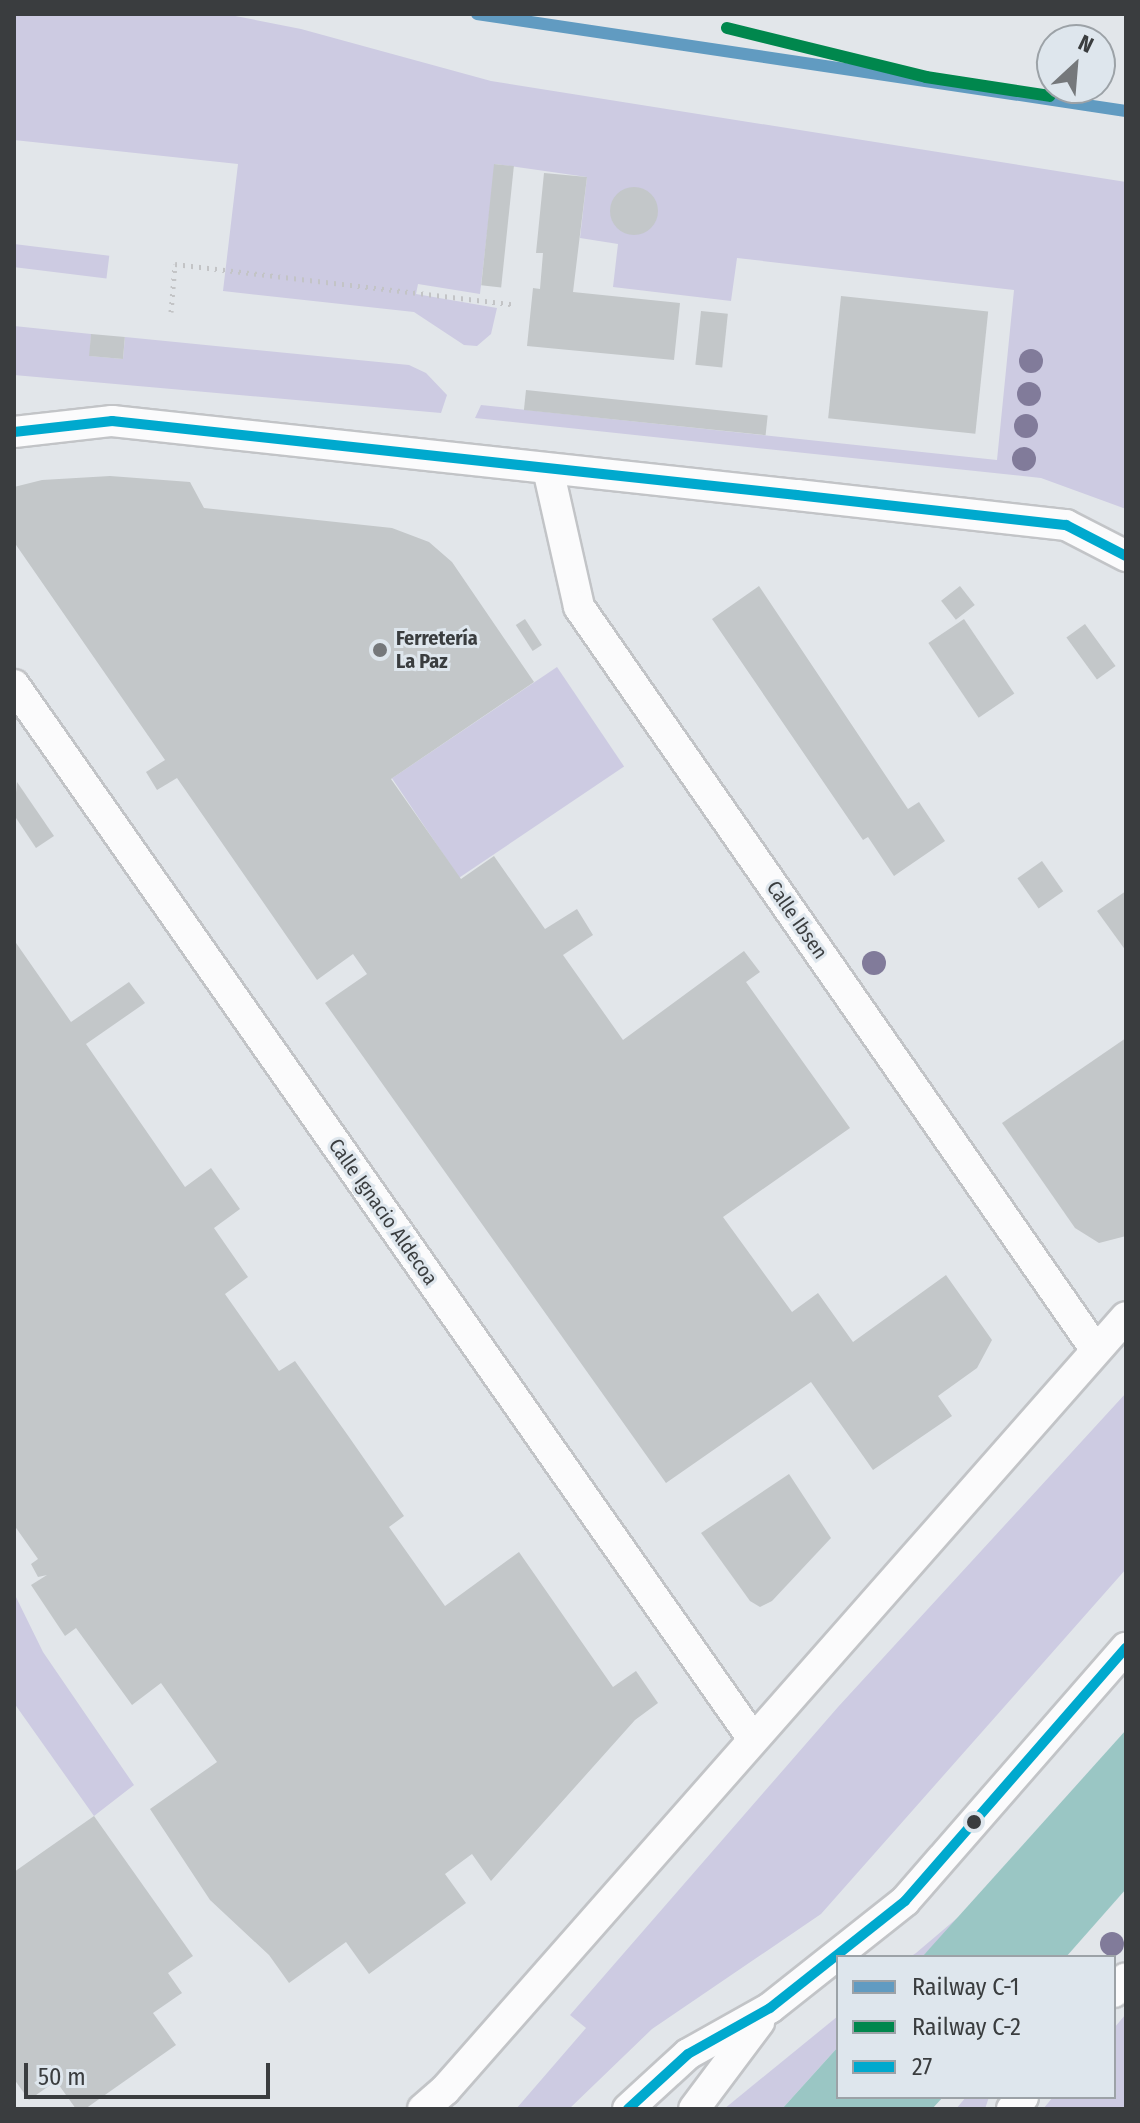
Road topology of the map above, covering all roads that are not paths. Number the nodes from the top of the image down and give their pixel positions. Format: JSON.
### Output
{"nodes":[{"id":1,"x":14,"y":432,"type":"edge"},
{"id":2,"x":548,"y":469,"type":"junction"},
{"id":3,"x":1126,"y":556,"type":"edge"},
{"id":4,"x":14,"y":685,"type":"edge"},
{"id":5,"x":1126,"y":1317,"type":"edge"},
{"id":6,"x":1096,"y":1350,"type":"junction"},
{"id":7,"x":1126,"y":1648,"type":"edge"},
{"id":8,"x":753,"y":1739,"type":"junction"},
{"id":9,"x":837,"y":1955,"type":"edge"},
{"id":10,"x":836,"y":1956,"type":"edge"},
{"id":11,"x":770,"y":2008,"type":"junction"},
{"id":12,"x":423,"y":2109,"type":"edge"},
{"id":13,"x":628,"y":2109,"type":"edge"},
{"id":14,"x":694,"y":2109,"type":"edge"}],
"edges":[{"from":1,"to":2,"type":"street"},
{"from":2,"to":3,"type":"street"},
{"from":2,"to":6,"type":"street","name":"Calle Ibsen"},
{"from":4,"to":8,"type":"street","name":"Calle Ignacio Aldecoa"},
{"from":5,"to":6,"type":"street"},
{"from":6,"to":8,"type":"street"},
{"from":7,"to":9,"type":"street"},
{"from":8,"to":12,"type":"street"},
{"from":10,"to":11,"type":"street"},
{"from":11,"to":13,"type":"street"},
{"from":11,"to":14,"type":"street"}]}
